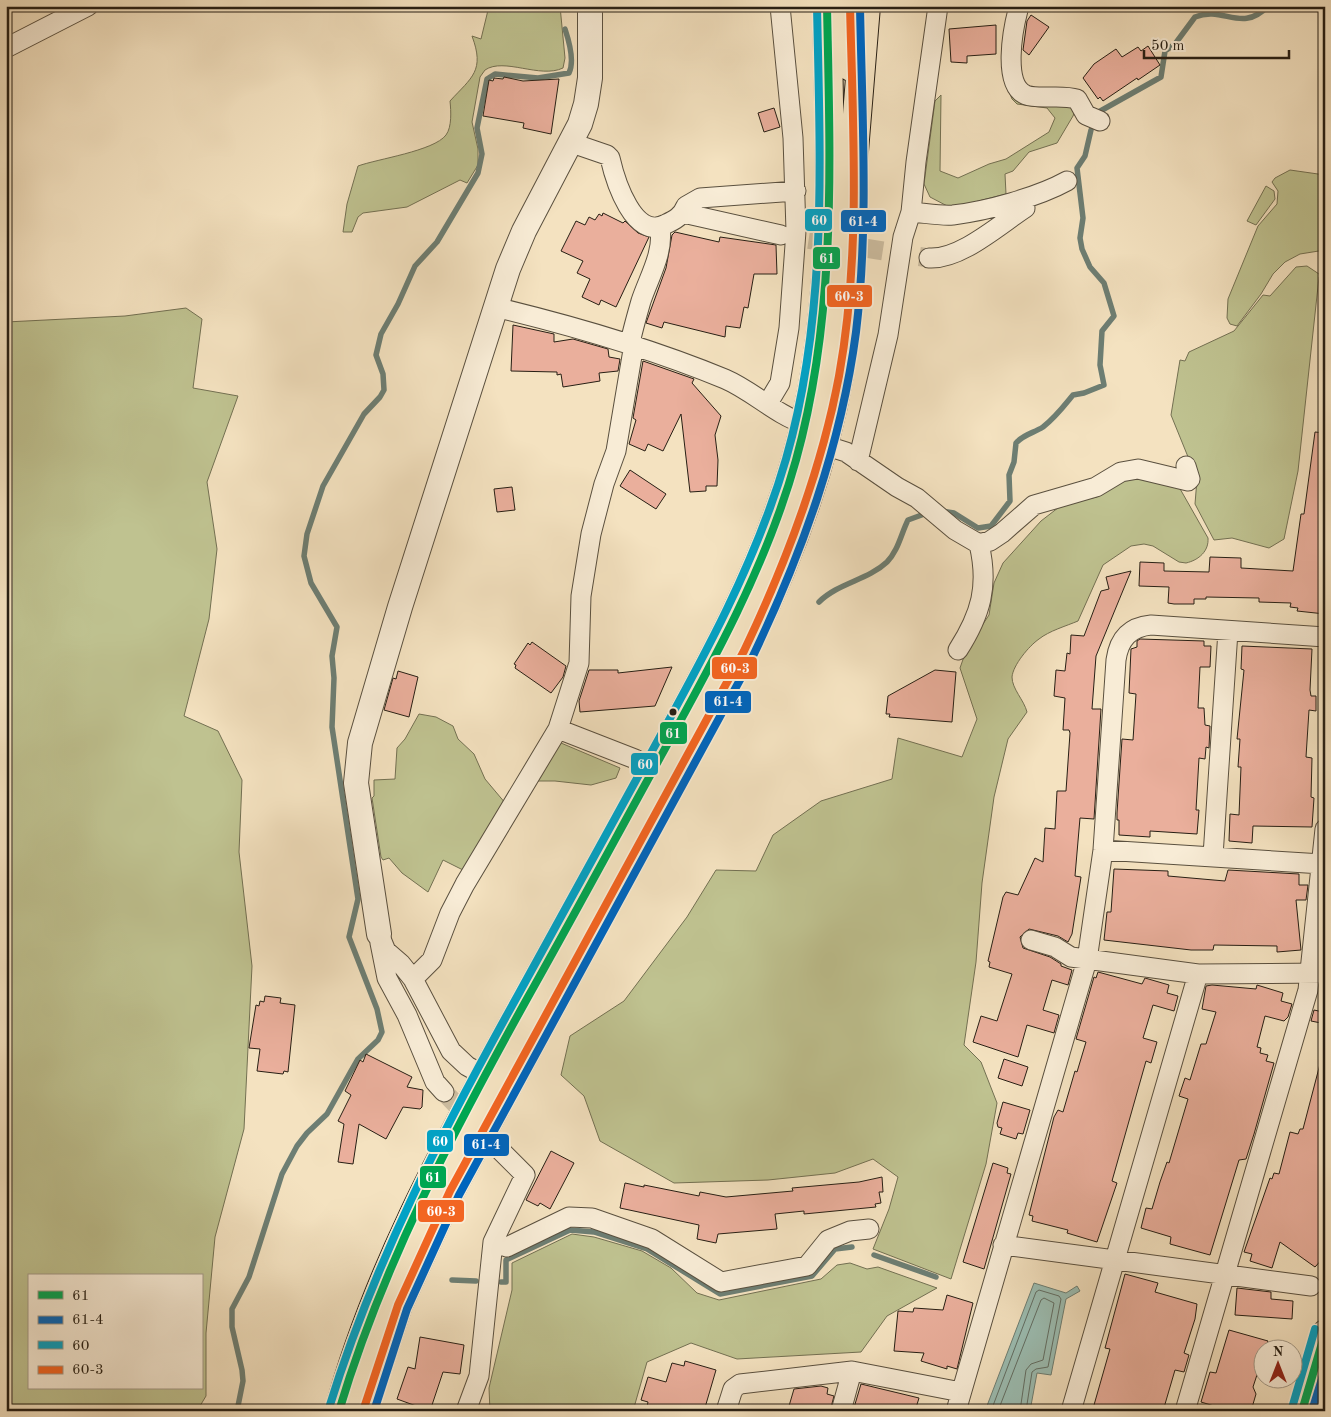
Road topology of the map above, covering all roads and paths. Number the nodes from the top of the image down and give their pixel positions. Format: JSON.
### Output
{"nodes":[{"id":1,"x":88,"y":6,"type":"edge"},
{"id":2,"x":576,"y":6,"type":"edge"},
{"id":3,"x":780,"y":6,"type":"edge"},
{"id":4,"x":827,"y":6,"type":"edge"},
{"id":5,"x":850,"y":6,"type":"edge"},
{"id":6,"x":866,"y":6,"type":"edge"},
{"id":7,"x":938,"y":6,"type":"edge"},
{"id":8,"x":1016,"y":6,"type":"edge"},
{"id":9,"x":590,"y":16,"type":"edge"},
{"id":10,"x":6,"y":48,"type":"edge"},
{"id":11,"x":1100,"y":121,"type":"dead end"},
{"id":12,"x":572,"y":143,"type":"junction"},
{"id":13,"x":853,"y":163,"type":"junction"},
{"id":14,"x":1067,"y":181,"type":"dead end"},
{"id":15,"x":796,"y":191,"type":"junction"},
{"id":16,"x":1024,"y":199,"type":"junction"},
{"id":17,"x":911,"y":212,"type":"junction"},
{"id":18,"x":683,"y":213,"type":"junction"},
{"id":19,"x":660,"y":227,"type":"junction"},
{"id":20,"x":781,"y":235,"type":"tunnel mouth"},
{"id":21,"x":929,"y":258,"type":"tunnel mouth"},
{"id":22,"x":495,"y":307,"type":"junction"},
{"id":23,"x":632,"y":343,"type":"junction"},
{"id":24,"x":768,"y":403,"type":"junction"},
{"id":25,"x":806,"y":424,"type":"junction"},
{"id":26,"x":824,"y":445,"type":"junction"},
{"id":27,"x":858,"y":461,"type":"junction"},
{"id":28,"x":1186,"y":466,"type":"dead end"},
{"id":29,"x":979,"y":544,"type":"junction"},
{"id":30,"x":1228,"y":631,"type":"junction"},
{"id":31,"x":1325,"y":637,"type":"edge"},
{"id":32,"x":958,"y":650,"type":"dead end"},
{"id":33,"x":558,"y":729,"type":"junction"},
{"id":34,"x":654,"y":768,"type":"junction"},
{"id":35,"x":1325,"y":829,"type":"edge"},
{"id":36,"x":1103,"y":850,"type":"junction"},
{"id":37,"x":1212,"y":856,"type":"junction"},
{"id":38,"x":1322,"y":864,"type":"junction"},
{"id":39,"x":379,"y":934,"type":"junction"},
{"id":40,"x":1031,"y":940,"type":"dead end"},
{"id":41,"x":1087,"y":960,"type":"junction"},
{"id":42,"x":1317,"y":973,"type":"edge"},
{"id":43,"x":1198,"y":974,"type":"junction"},
{"id":44,"x":412,"y":979,"type":"junction"},
{"id":45,"x":485,"y":1076,"type":"junction"},
{"id":46,"x":444,"y":1092,"type":"tunnel mouth"},
{"id":47,"x":501,"y":1151,"type":"tunnel mouth"},
{"id":48,"x":869,"y":1229,"type":"dead end"},
{"id":49,"x":493,"y":1242,"type":"junction"},
{"id":50,"x":1003,"y":1245,"type":"junction"},
{"id":51,"x":1114,"y":1260,"type":"junction"},
{"id":52,"x":1225,"y":1275,"type":"junction"},
{"id":53,"x":1311,"y":1286,"type":"dead end"},
{"id":54,"x":1325,"y":1332,"type":"edge"},
{"id":55,"x":852,"y":1371,"type":"junction"},
{"id":56,"x":961,"y":1392,"type":"junction"},
{"id":57,"x":338,"y":1411,"type":"edge"},
{"id":58,"x":363,"y":1411,"type":"edge"},
{"id":59,"x":466,"y":1411,"type":"edge"},
{"id":60,"x":726,"y":1411,"type":"edge"},
{"id":61,"x":841,"y":1411,"type":"edge"},
{"id":62,"x":956,"y":1411,"type":"edge"},
{"id":63,"x":1071,"y":1411,"type":"edge"},
{"id":64,"x":1185,"y":1411,"type":"edge"},
{"id":65,"x":1302,"y":1411,"type":"edge"}],
"edges":[{"from":1,"to":10,"type":"street"},
{"from":2,"to":9,"type":"street"},
{"from":3,"to":15,"type":"street"},
{"from":4,"to":25,"type":"main road"},
{"from":5,"to":13,"type":"main road"},
{"from":6,"to":13,"type":"main road"},
{"from":7,"to":17,"type":"street"},
{"from":8,"to":11,"type":"street"},
{"from":9,"to":12,"type":"street"},
{"from":12,"to":19,"type":"street"},
{"from":12,"to":22,"type":"street"},
{"from":13,"to":26,"type":"main road"},
{"from":14,"to":16,"type":"street"},
{"from":15,"to":18,"type":"street"},
{"from":15,"to":24,"type":"street"},
{"from":16,"to":17,"type":"street"},
{"from":16,"to":21,"type":"street"},
{"from":17,"to":27,"type":"street"},
{"from":18,"to":19,"type":"street"},
{"from":18,"to":20,"type":"street"},
{"from":19,"to":23,"type":"street"},
{"from":22,"to":23,"type":"street"},
{"from":22,"to":39,"type":"street"},
{"from":23,"to":24,"type":"street"},
{"from":23,"to":33,"type":"street"},
{"from":24,"to":25,"type":"street"},
{"from":25,"to":34,"type":"main road"},
{"from":26,"to":27,"type":"street"},
{"from":26,"to":58,"type":"main road"},
{"from":27,"to":29,"type":"street"},
{"from":28,"to":29,"type":"street"},
{"from":29,"to":32,"type":"street"},
{"from":30,"to":31,"type":"street"},
{"from":30,"to":36,"type":"street"},
{"from":30,"to":37,"type":"street"},
{"from":33,"to":34,"type":"street"},
{"from":33,"to":44,"type":"street"},
{"from":34,"to":45,"type":"main road"},
{"from":35,"to":38,"type":"street"},
{"from":36,"to":37,"type":"street"},
{"from":36,"to":41,"type":"street"},
{"from":37,"to":38,"type":"street"},
{"from":38,"to":42,"type":"street"},
{"from":39,"to":44,"type":"street"},
{"from":39,"to":46,"type":"street"},
{"from":40,"to":41,"type":"street"},
{"from":41,"to":43,"type":"street"},
{"from":41,"to":50,"type":"street"},
{"from":42,"to":43,"type":"street"},
{"from":42,"to":52,"type":"street"},
{"from":43,"to":51,"type":"street"},
{"from":44,"to":45,"type":"street"},
{"from":45,"to":57,"type":"main road"},
{"from":47,"to":49,"type":"street"},
{"from":48,"to":49,"type":"street"},
{"from":49,"to":59,"type":"street"},
{"from":50,"to":51,"type":"street"},
{"from":50,"to":56,"type":"street"},
{"from":51,"to":52,"type":"street"},
{"from":51,"to":63,"type":"street"},
{"from":52,"to":53,"type":"street"},
{"from":52,"to":64,"type":"street"},
{"from":54,"to":65,"type":"street"},
{"from":55,"to":56,"type":"street"},
{"from":55,"to":60,"type":"street"},
{"from":55,"to":61,"type":"street"},
{"from":56,"to":62,"type":"street"}]}
